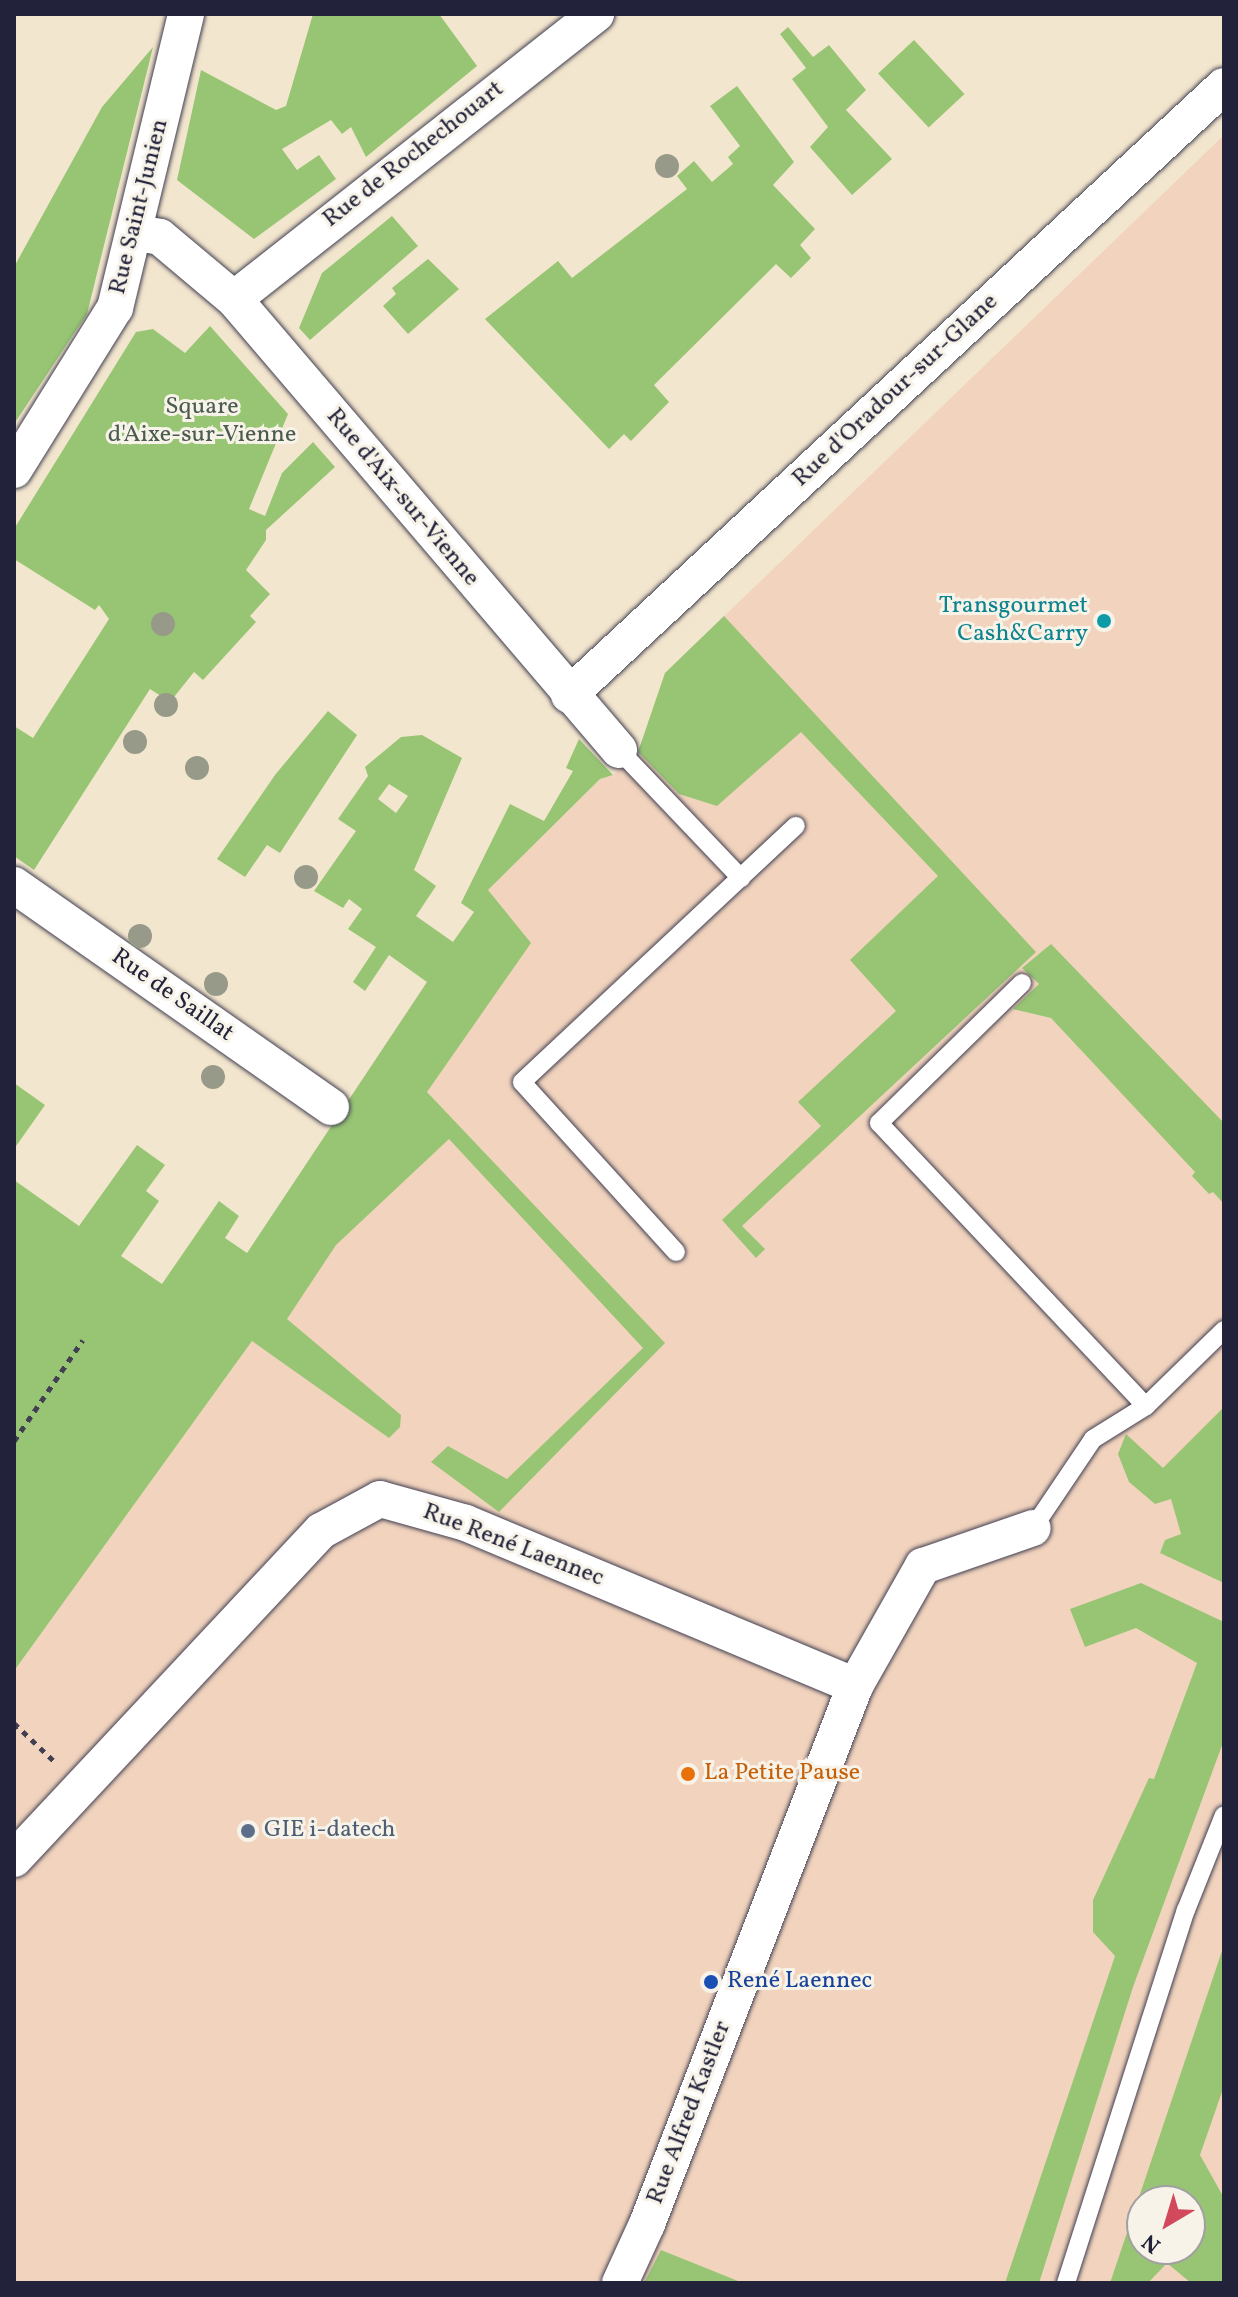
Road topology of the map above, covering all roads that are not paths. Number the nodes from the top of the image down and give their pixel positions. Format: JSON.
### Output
{"nodes":[{"id":1,"x":186,"y":14,"type":"edge"},
{"id":2,"x":596,"y":14,"type":"edge"},
{"id":3,"x":1224,"y":86,"type":"edge"},
{"id":4,"x":136,"y":233,"type":"junction"},
{"id":5,"x":234,"y":299,"type":"junction"},
{"id":6,"x":14,"y":470,"type":"edge"},
{"id":7,"x":569,"y":695,"type":"junction"},
{"id":8,"x":619,"y":750,"type":"joint"},
{"id":9,"x":796,"y":826,"type":"dead end"},
{"id":10,"x":741,"y":878,"type":"junction"},
{"id":11,"x":14,"y":885,"type":"edge"},
{"id":12,"x":1022,"y":983,"type":"dead end"},
{"id":13,"x":331,"y":1107,"type":"dead end"},
{"id":14,"x":676,"y":1252,"type":"dead end"},
{"id":15,"x":1224,"y":1330,"type":"edge"},
{"id":16,"x":1146,"y":1406,"type":"junction"},
{"id":17,"x":1033,"y":1528,"type":"joint"},
{"id":18,"x":855,"y":1686,"type":"junction"},
{"id":19,"x":1224,"y":1815,"type":"edge"},
{"id":20,"x":14,"y":1859,"type":"edge"},
{"id":21,"x":620,"y":2283,"type":"edge"},
{"id":22,"x":1066,"y":2283,"type":"edge"}],
"edges":[{"from":1,"to":4,"type":"street","name":"Rue Saint-Junien"},
{"from":2,"to":5,"type":"street","name":"Rue de Rochechouart"},
{"from":3,"to":7,"type":"street","name":"Rue d'Oradour-sur-Glane"},
{"from":4,"to":5,"type":"street","name":"Rue d'Aix-sur-Vienne"},
{"from":4,"to":6,"type":"street","name":"Rue Saint-Junien"},
{"from":5,"to":7,"type":"street","name":"Rue d'Aix-sur-Vienne"},
{"from":7,"to":8,"type":"street","name":"Rue d'Aix-sur-Vienne"},
{"from":8,"to":10,"type":"lane"},
{"from":9,"to":10,"type":"lane"},
{"from":10,"to":14,"type":"lane"},
{"from":11,"to":13,"type":"street","name":"Rue de Saillat"},
{"from":12,"to":16,"type":"lane"},
{"from":15,"to":16,"type":"lane"},
{"from":16,"to":17,"type":"lane"},
{"from":17,"to":18,"type":"street","name":"Rue Alfred Kastler"},
{"from":18,"to":20,"type":"street","name":"Rue René Laennec"},
{"from":18,"to":21,"type":"street","name":"Rue Alfred Kastler"},
{"from":19,"to":22,"type":"lane"}]}
